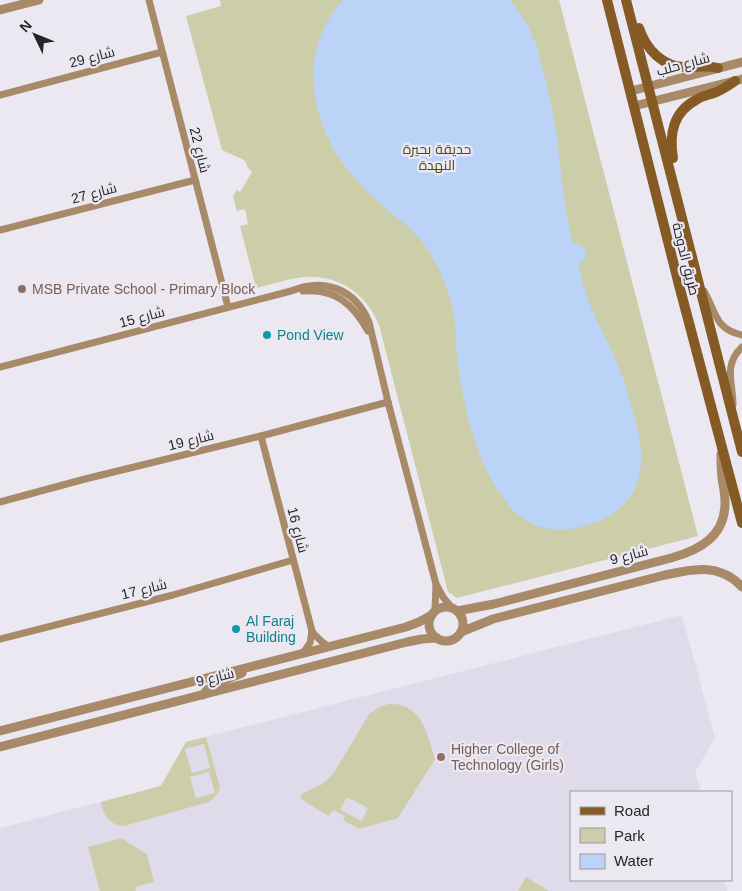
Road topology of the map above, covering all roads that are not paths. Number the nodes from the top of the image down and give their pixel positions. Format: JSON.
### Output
{"nodes":[{"id":1,"x":39,"y":0,"type":"edge"},
{"id":2,"x":149,"y":0,"type":"edge"},
{"id":3,"x":607,"y":0,"type":"edge"},
{"id":4,"x":626,"y":0,"type":"edge"},
{"id":5,"x":0,"y":10,"type":"edge"},
{"id":6,"x":162,"y":52,"type":"junction"},
{"id":7,"x":742,"y":62,"type":"edge"},
{"id":8,"x":718,"y":68,"type":"junction"},
{"id":9,"x":738,"y":80,"type":"edge"},
{"id":10,"x":649,"y":87,"type":"junction"},
{"id":11,"x":631,"y":91,"type":"junction"},
{"id":12,"x":0,"y":95,"type":"edge"},
{"id":13,"x":652,"y":102,"type":"junction"},
{"id":14,"x":634,"y":106,"type":"junction"},
{"id":15,"x":195,"y":180,"type":"junction"},
{"id":16,"x":673,"y":184,"type":"junction"},
{"id":17,"x":0,"y":230,"type":"edge"},
{"id":18,"x":700,"y":285,"type":"junction"},
{"id":19,"x":228,"y":307,"type":"junction"},
{"id":20,"x":742,"y":335,"type":"edge"},
{"id":21,"x":742,"y":347,"type":"edge"},
{"id":22,"x":0,"y":367,"type":"edge"},
{"id":23,"x":388,"y":402,"type":"junction"},
{"id":24,"x":732,"y":412,"type":"junction"},
{"id":25,"x":261,"y":436,"type":"junction"},
{"id":26,"x":722,"y":446,"type":"junction"},
{"id":27,"x":742,"y":452,"type":"edge"},
{"id":28,"x":0,"y":502,"type":"edge"},
{"id":29,"x":742,"y":523,"type":"edge"},
{"id":30,"x":293,"y":560,"type":"junction"},
{"id":31,"x":436,"y":584,"type":"junction"},
{"id":32,"x":742,"y":587,"type":"edge"},
{"id":33,"x":454,"y":609,"type":"junction"},
{"id":34,"x":433,"y":612,"type":"junction"},
{"id":35,"x":312,"y":631,"type":"junction"},
{"id":36,"x":461,"y":632,"type":"junction"},
{"id":37,"x":437,"y":638,"type":"junction"},
{"id":38,"x":0,"y":639,"type":"edge"},
{"id":39,"x":328,"y":646,"type":"junction"},
{"id":40,"x":304,"y":653,"type":"junction"},
{"id":41,"x":255,"y":665,"type":"junction"},
{"id":42,"x":203,"y":695,"type":"junction"},
{"id":43,"x":0,"y":731,"type":"edge"},
{"id":44,"x":0,"y":747,"type":"edge"}],
"edges":[{"from":1,"to":5,"type":"street"},
{"from":2,"to":6,"type":"street","name":"شارع 22"},
{"from":3,"to":11,"type":"main road","name":"طريق الدوحة"},
{"from":4,"to":8,"type":"main road"},
{"from":4,"to":10,"type":"main road","name":"طريق الدوحة"},
{"from":6,"to":12,"type":"street","name":"شارع 29"},
{"from":6,"to":15,"type":"street","name":"شارع 22"},
{"from":7,"to":8,"type":"street","name":"شارع حلب"},
{"from":8,"to":10,"type":"street","name":"شارع حلب"},
{"from":9,"to":13,"type":"street","name":"شارع حلب"},
{"from":9,"to":16,"type":"main road"},
{"from":10,"to":11,"type":"street","name":"شارع حلب"},
{"from":10,"to":13,"type":"main road","name":"طريق الدوحة"},
{"from":11,"to":14,"type":"main road","name":"طريق الدوحة"},
{"from":13,"to":14,"type":"street","name":"شارع حلب"},
{"from":13,"to":16,"type":"main road","name":"طريق الدوحة"},
{"from":14,"to":26,"type":"main road","name":"طريق الدوحة"},
{"from":15,"to":17,"type":"street","name":"شارع 27"},
{"from":15,"to":19,"type":"street","name":"شارع 22"},
{"from":16,"to":18,"type":"main road","name":"طريق الدوحة"},
{"from":18,"to":20,"type":"street"},
{"from":18,"to":24,"type":"main road","name":"طريق الدوحة"},
{"from":19,"to":22,"type":"street","name":"شارع 15"},
{"from":19,"to":23,"type":"street","name":"شارع 15"},
{"from":21,"to":24,"type":"street"},
{"from":23,"to":25,"type":"street","name":"شارع 19"},
{"from":23,"to":31,"type":"street","name":"شارع 15"},
{"from":24,"to":27,"type":"main road","name":"طريق الدوحة"},
{"from":25,"to":28,"type":"street","name":"شارع 19"},
{"from":25,"to":30,"type":"street","name":"شارع 16"},
{"from":26,"to":29,"type":"main road","name":"طريق الدوحة"},
{"from":26,"to":33,"type":"street","name":"شارع 9"},
{"from":30,"to":35,"type":"street","name":"شارع 16"},
{"from":30,"to":38,"type":"street","name":"شارع 17"},
{"from":31,"to":33,"type":"street","name":"شارع 15"},
{"from":31,"to":34,"type":"street","name":"شارع 15"},
{"from":32,"to":36,"type":"street","name":"شارع 9"},
{"from":33,"to":34,"type":"street"},
{"from":33,"to":36,"type":"street"},
{"from":34,"to":37,"type":"street"},
{"from":34,"to":39,"type":"street","name":"شارع 9"},
{"from":35,"to":39,"type":"street"},
{"from":35,"to":40,"type":"street"},
{"from":36,"to":37,"type":"street"},
{"from":37,"to":42,"type":"street","name":"شارع 9"},
{"from":39,"to":40,"type":"street","name":"شارع 9"},
{"from":40,"to":41,"type":"street","name":"شارع 9"},
{"from":41,"to":42,"type":"street"},
{"from":41,"to":43,"type":"street","name":"شارع 9"},
{"from":42,"to":44,"type":"street","name":"شارع 9"}]}
